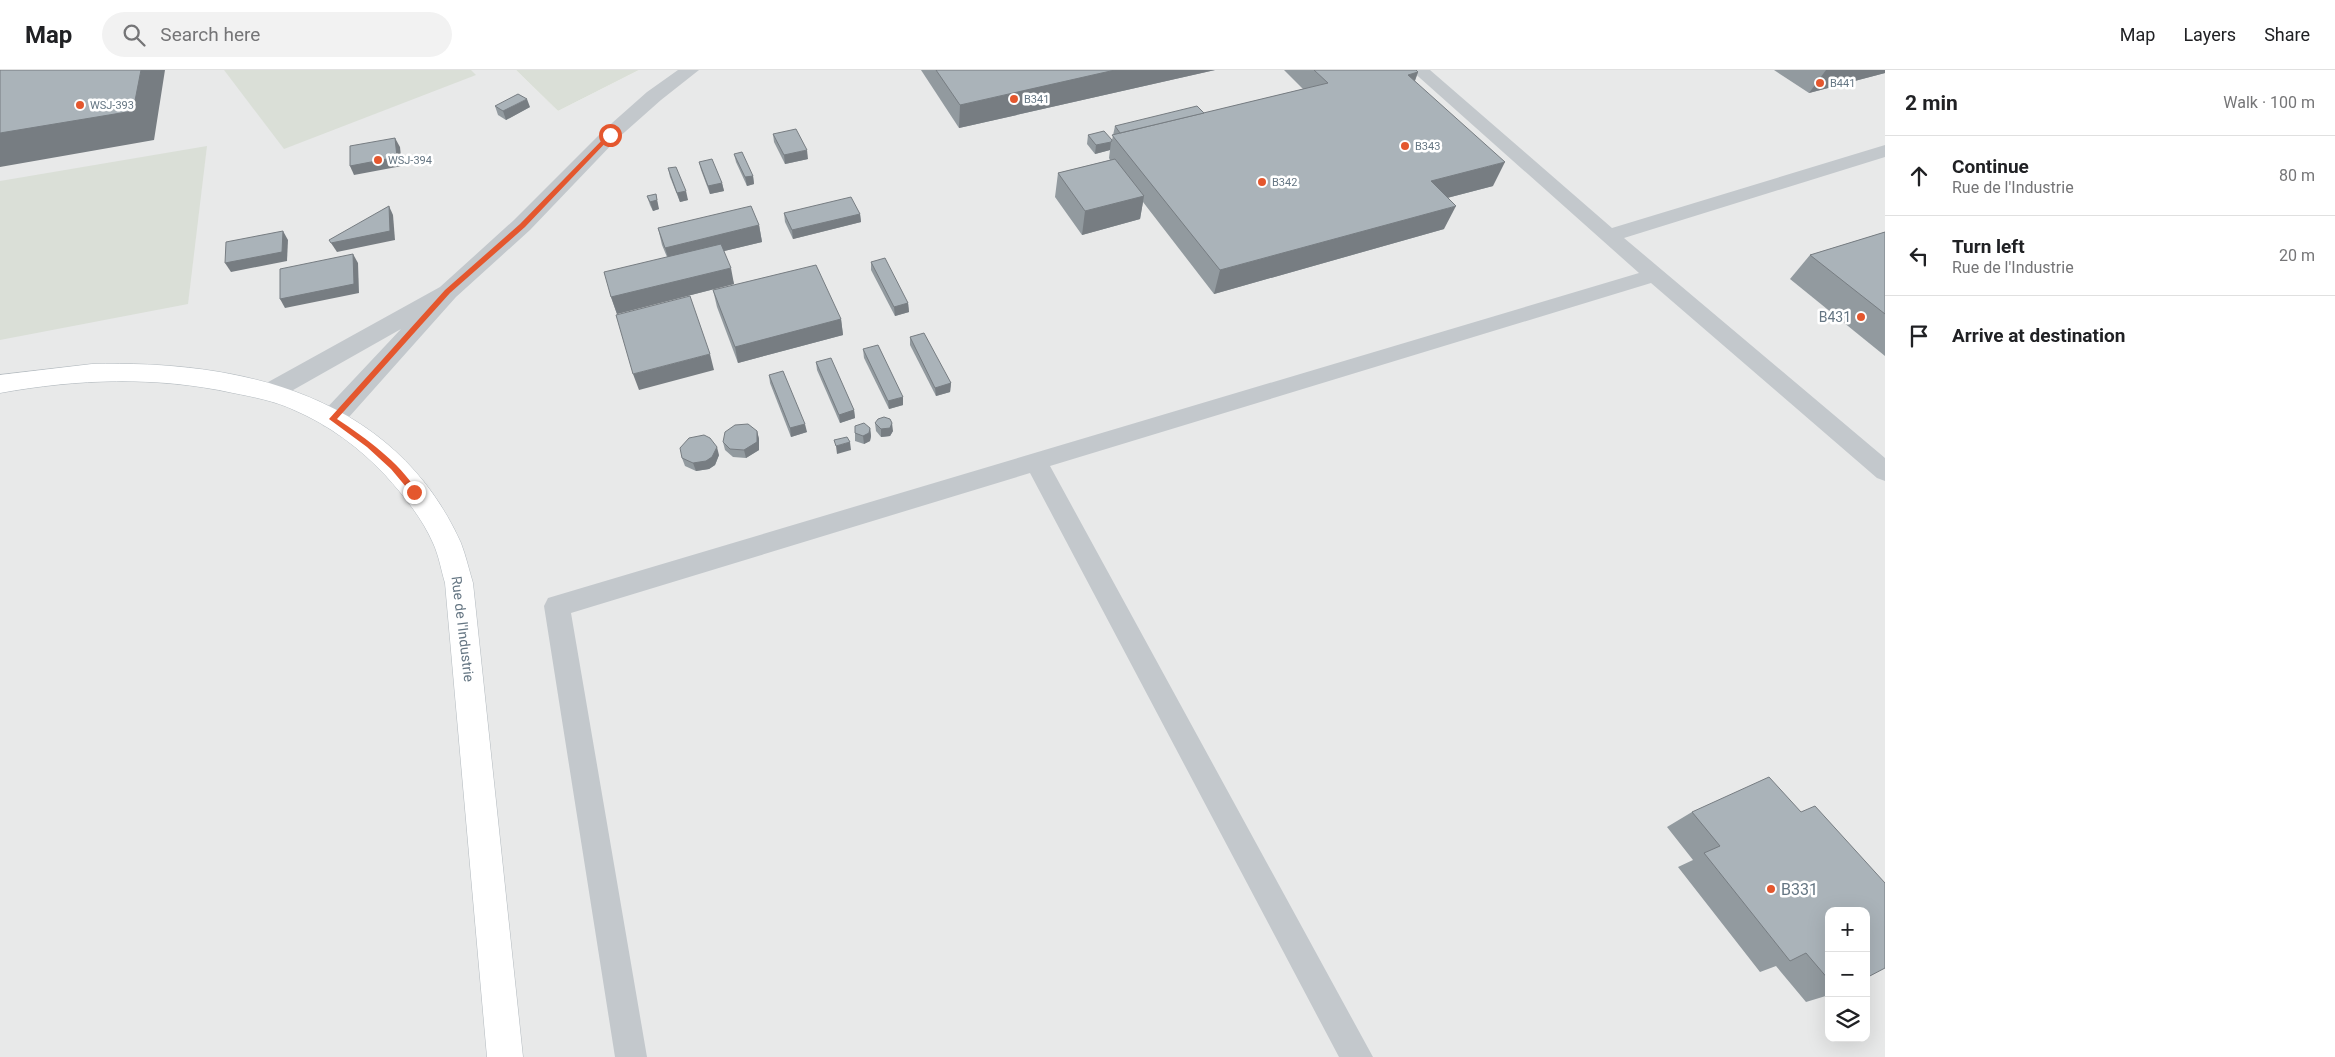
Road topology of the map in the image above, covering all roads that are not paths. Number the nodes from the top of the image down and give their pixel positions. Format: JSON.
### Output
{"nodes":[{"id":1,"x":690,"y":70,"type":"edge"},
{"id":2,"x":1420,"y":70,"type":"edge"},
{"id":3,"x":1885,"y":151,"type":"edge"},
{"id":4,"x":1609,"y":236,"type":"junction"},
{"id":5,"x":1654,"y":275,"type":"junction"},
{"id":6,"x":448,"y":292,"type":"junction"},
{"id":7,"x":0,"y":384,"type":"edge"},
{"id":8,"x":270,"y":392,"type":"junction"},
{"id":9,"x":332,"y":419,"type":"junction"},
{"id":10,"x":1036,"y":462,"type":"junction"},
{"id":11,"x":1885,"y":472,"type":"edge"},
{"id":12,"x":505,"y":1057,"type":"edge"},
{"id":13,"x":631,"y":1057,"type":"edge"},
{"id":14,"x":1357,"y":1057,"type":"edge"}],
"edges":[{"from":1,"to":6,"type":"street"},
{"from":2,"to":4,"type":"lane"},
{"from":3,"to":4,"type":"lane"},
{"from":4,"to":5,"type":"lane"},
{"from":5,"to":10,"type":"lane"},
{"from":5,"to":11,"type":"lane"},
{"from":6,"to":8,"type":"street"},
{"from":6,"to":9,"type":"street"},
{"from":7,"to":8,"type":"main road","name":"Rue de l'Industrie"},
{"from":8,"to":9,"type":"main road","name":"Rue de l'Industrie"},
{"from":9,"to":12,"type":"main road","name":"Rue de l'Industrie"},
{"from":10,"to":13,"type":"lane"},
{"from":10,"to":14,"type":"lane"}]}
